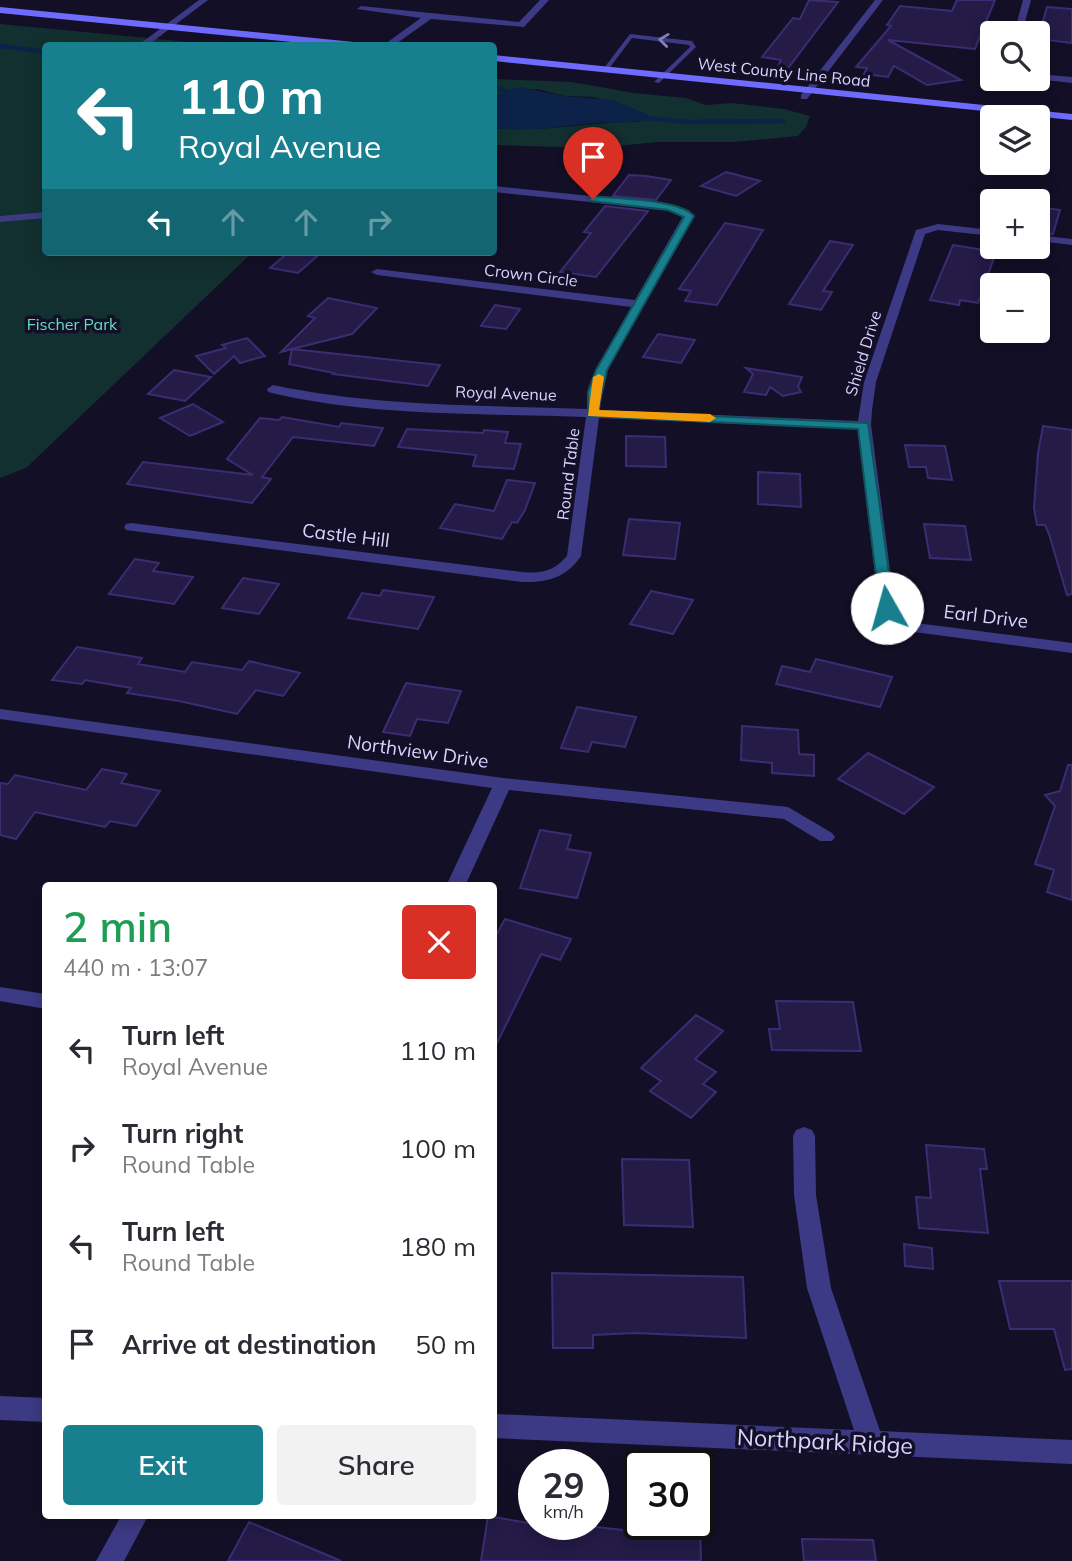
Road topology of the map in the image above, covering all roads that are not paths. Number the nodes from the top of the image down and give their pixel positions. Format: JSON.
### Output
{"nodes":[{"id":1,"x":204,"y":0,"type":"edge"},
{"id":2,"x":372,"y":0,"type":"edge"},
{"id":3,"x":545,"y":0,"type":"edge"},
{"id":4,"x":879,"y":0,"type":"edge"},
{"id":5,"x":1027,"y":0,"type":"edge"},
{"id":6,"x":0,"y":10,"type":"edge"},
{"id":7,"x":429,"y":16,"type":"junction"},
{"id":8,"x":0,"y":18,"type":"edge"},
{"id":9,"x":1021,"y":21,"type":"edge"},
{"id":10,"x":162,"y":29,"type":"junction"},
{"id":11,"x":146,"y":42,"type":"edge"},
{"id":12,"x":259,"y":42,"type":"edge"},
{"id":13,"x":316,"y":42,"type":"edge"},
{"id":14,"x":392,"y":42,"type":"edge"},
{"id":15,"x":497,"y":58,"type":"edge"},
{"id":16,"x":497,"y":65,"type":"edge"},
{"id":17,"x":606,"y":69,"type":"junction"},
{"id":18,"x":1050,"y":78,"type":"edge"},
{"id":19,"x":660,"y":79,"type":"junction"},
{"id":20,"x":1072,"y":80,"type":"edge"},
{"id":21,"x":806,"y":94,"type":"junction"},
{"id":22,"x":980,"y":114,"type":"edge"},
{"id":23,"x":1072,"y":117,"type":"edge"},
{"id":24,"x":1050,"y":122,"type":"edge"},
{"id":25,"x":1072,"y":124,"type":"edge"},
{"id":26,"x":497,"y":189,"type":"edge"},
{"id":27,"x":42,"y":215,"type":"edge"},
{"id":28,"x":0,"y":219,"type":"edge"},
{"id":29,"x":980,"y":232,"type":"edge"},
{"id":30,"x":1050,"y":239,"type":"edge"},
{"id":31,"x":1072,"y":242,"type":"edge"},
{"id":32,"x":377,"y":272,"type":"dead end"},
{"id":33,"x":639,"y":304,"type":"junction"},
{"id":34,"x":273,"y":389,"type":"dead end"},
{"id":35,"x":592,"y":414,"type":"junction"},
{"id":36,"x":864,"y":425,"type":"junction"},
{"id":37,"x":131,"y":527,"type":"dead end"},
{"id":38,"x":556,"y":574,"type":"joint"},
{"id":39,"x":895,"y":621,"type":"joint"},
{"id":40,"x":1072,"y":648,"type":"edge"},
{"id":41,"x":0,"y":714,"type":"edge"},
{"id":42,"x":503,"y":784,"type":"junction"},
{"id":43,"x":826,"y":837,"type":"dead end"},
{"id":44,"x":457,"y":882,"type":"edge"},
{"id":45,"x":0,"y":994,"type":"edge"},
{"id":46,"x":42,"y":1001,"type":"edge"},
{"id":47,"x":804,"y":1136,"type":"dead end"},
{"id":48,"x":0,"y":1408,"type":"edge"},
{"id":49,"x":42,"y":1410,"type":"edge"},
{"id":50,"x":497,"y":1426,"type":"edge"},
{"id":51,"x":871,"y":1443,"type":"junction"},
{"id":52,"x":1072,"y":1452,"type":"edge"},
{"id":53,"x":133,"y":1519,"type":"edge"},
{"id":54,"x":109,"y":1561,"type":"edge"}],
"edges":[{"from":1,"to":10,"type":"street"},
{"from":2,"to":7,"type":"street"},
{"from":3,"to":7,"type":"street"},
{"from":4,"to":21,"type":"street"},
{"from":5,"to":9,"type":"street"},
{"from":6,"to":10,"type":"main road"},
{"from":7,"to":14,"type":"street"},
{"from":8,"to":10,"type":"main road"},
{"from":10,"to":11,"type":"street"},
{"from":10,"to":12,"type":"main road"},
{"from":10,"to":13,"type":"main road"},
{"from":15,"to":17,"type":"main road","name":"West County Line Road"},
{"from":16,"to":19,"type":"main road","name":"West County Line Road"},
{"from":17,"to":19,"type":"main road","name":"West County Line Road"},
{"from":19,"to":17,"type":"lane","one_way":true},
{"from":18,"to":20,"type":"street"},
{"from":19,"to":21,"type":"main road","name":"West County Line Road"},
{"from":21,"to":22,"type":"main road","name":"West County Line Road"},
{"from":21,"to":23,"type":"main road","name":"West County Line Road"},
{"from":24,"to":25,"type":"main road"},
{"from":26,"to":33,"type":"street","name":"Round Table"},
{"from":27,"to":28,"type":"street"},
{"from":29,"to":36,"type":"street","name":"Shield Drive"},
{"from":30,"to":31,"type":"street"},
{"from":32,"to":33,"type":"street","name":"Crown Circle"},
{"from":33,"to":35,"type":"street","name":"Round Table"},
{"from":34,"to":35,"type":"street","name":"Royal Avenue"},
{"from":35,"to":36,"type":"street","name":"Royal Avenue"},
{"from":35,"to":38,"type":"street","name":"Round Table"},
{"from":36,"to":39,"type":"street","name":"Shield Drive"},
{"from":37,"to":38,"type":"street","name":"Castle Hill"},
{"from":39,"to":40,"type":"street","name":"Earl Drive"},
{"from":41,"to":42,"type":"street","name":"Northview Drive"},
{"from":42,"to":43,"type":"street","name":"Northview Drive"},
{"from":42,"to":44,"type":"street"},
{"from":45,"to":46,"type":"street"},
{"from":47,"to":51,"type":"street"},
{"from":48,"to":49,"type":"street"},
{"from":50,"to":51,"type":"street","name":"Northpark Ridge"},
{"from":51,"to":52,"type":"street","name":"Northpark Ridge"},
{"from":53,"to":54,"type":"street"}]}
